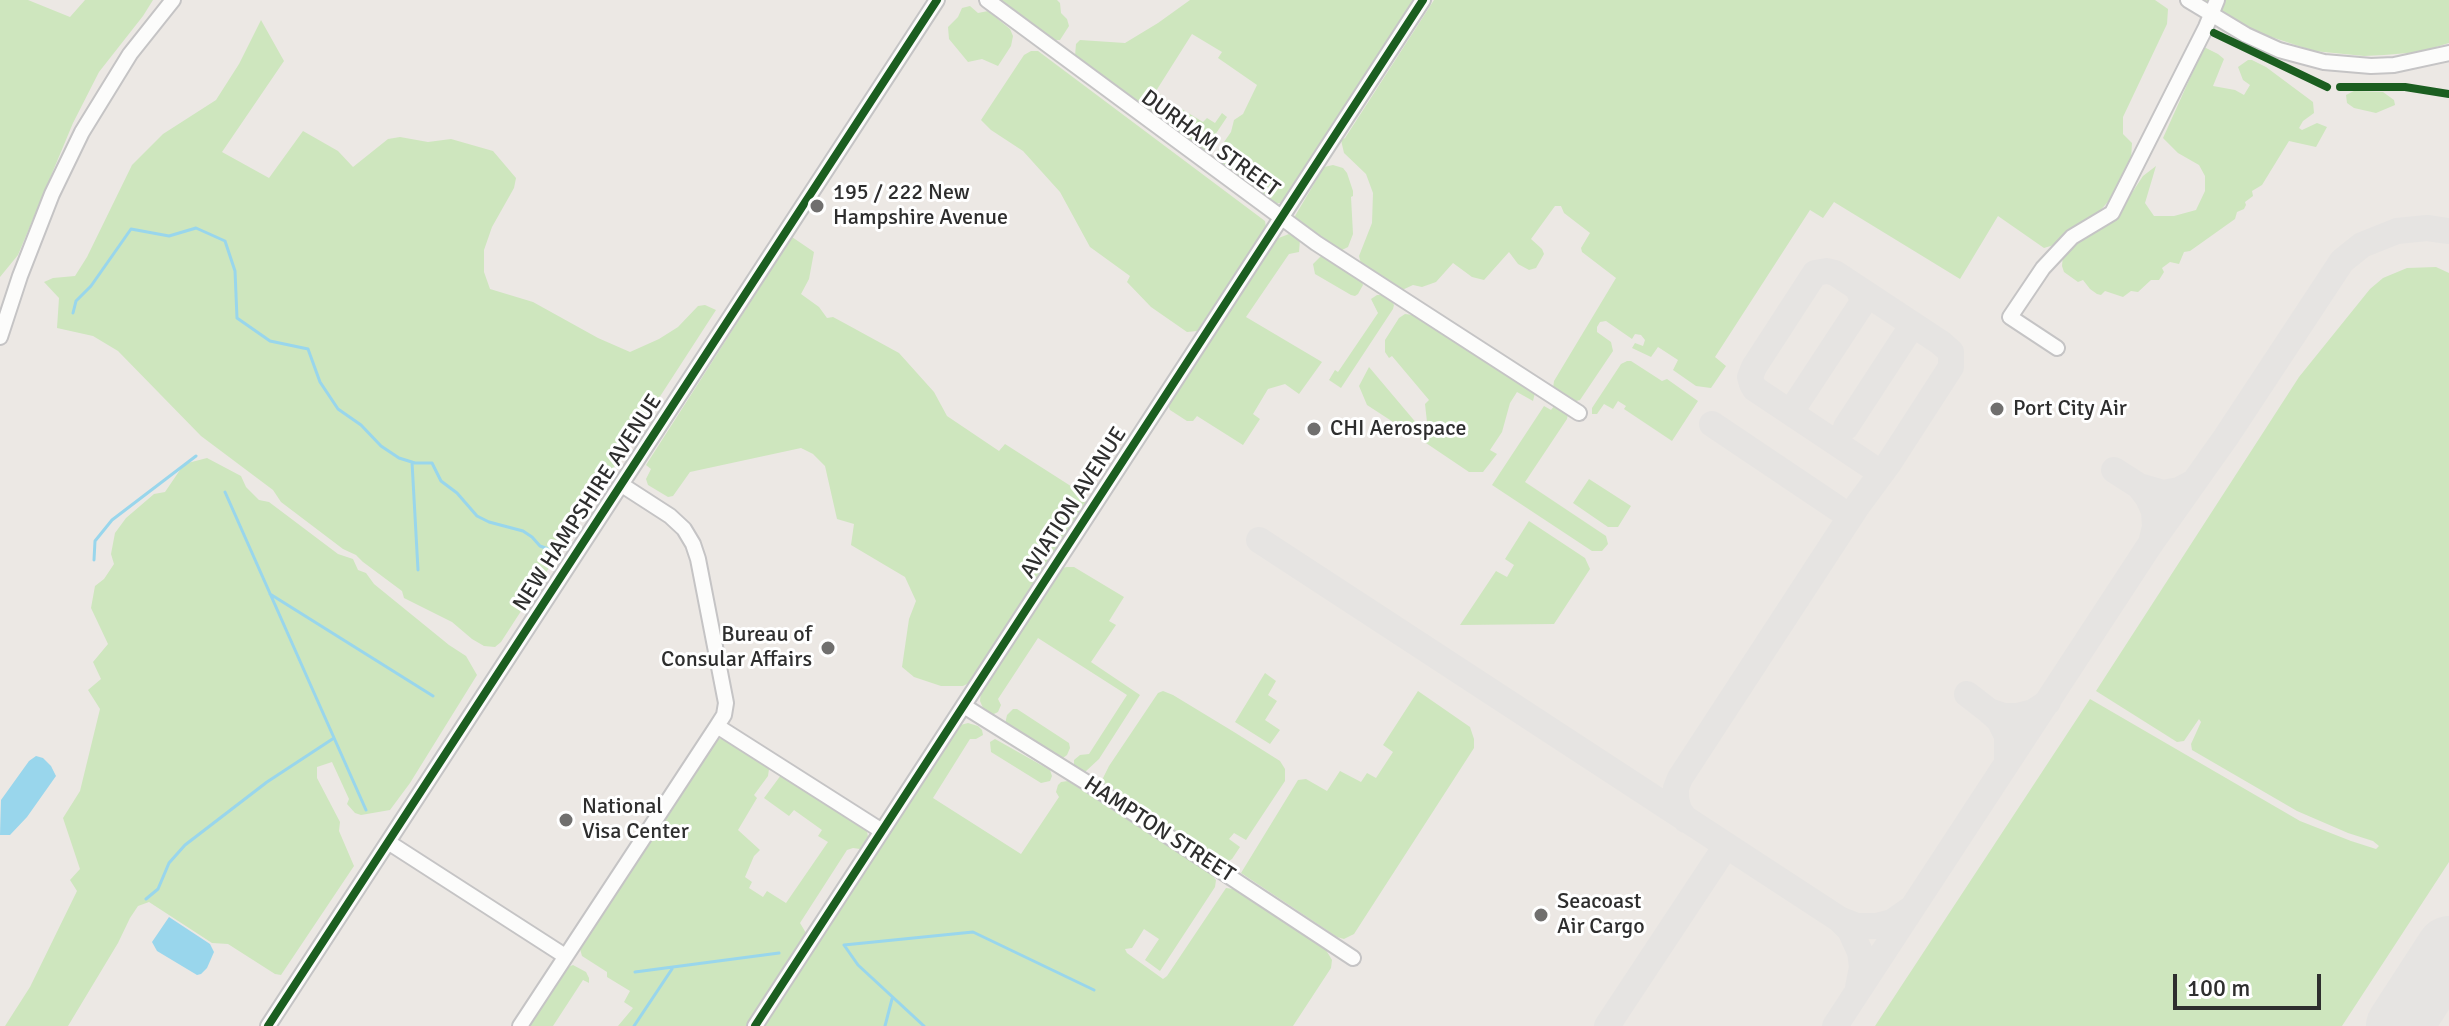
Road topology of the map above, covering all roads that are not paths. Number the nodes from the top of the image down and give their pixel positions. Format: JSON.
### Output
{"nodes":[{"id":1,"x":173,"y":0,"type":"edge"},
{"id":2,"x":937,"y":0,"type":"edge"},
{"id":3,"x":987,"y":0,"type":"edge"},
{"id":4,"x":1423,"y":0,"type":"edge"},
{"id":5,"x":2188,"y":0,"type":"edge"},
{"id":6,"x":2214,"y":7,"type":"edge"},
{"id":7,"x":2449,"y":53,"type":"edge"},
{"id":8,"x":1281,"y":218,"type":"junction"},
{"id":9,"x":0,"y":337,"type":"edge"},
{"id":10,"x":2057,"y":348,"type":"dead end"},
{"id":11,"x":1579,"y":413,"type":"dead end"},
{"id":12,"x":622,"y":485,"type":"junction"},
{"id":13,"x":964,"y":706,"type":"junction"},
{"id":14,"x":717,"y":726,"type":"junction"},
{"id":15,"x":882,"y":831,"type":"junction"},
{"id":16,"x":388,"y":842,"type":"junction"},
{"id":17,"x":565,"y":956,"type":"junction"},
{"id":18,"x":1353,"y":958,"type":"dead end"},
{"id":19,"x":268,"y":1026,"type":"edge"},
{"id":20,"x":520,"y":1026,"type":"edge"},
{"id":21,"x":755,"y":1026,"type":"edge"}],
"edges":[{"from":1,"to":9,"type":"street"},
{"from":2,"to":12,"type":"street","name":"NEW HAMPSHIRE AVENUE"},
{"from":3,"to":8,"type":"street","name":"DURHAM STREET"},
{"from":4,"to":8,"type":"street","name":"AVIATION AVENUE"},
{"from":5,"to":6,"type":"street"},
{"from":6,"to":7,"type":"street"},
{"from":6,"to":10,"type":"street"},
{"from":8,"to":11,"type":"street","name":"DURHAM STREET"},
{"from":8,"to":13,"type":"street","name":"AVIATION AVENUE"},
{"from":12,"to":14,"type":"street"},
{"from":12,"to":16,"type":"street","name":"NEW HAMPSHIRE AVENUE"},
{"from":13,"to":15,"type":"street","name":"AVIATION AVENUE"},
{"from":13,"to":18,"type":"street","name":"HAMPTON STREET"},
{"from":14,"to":15,"type":"street"},
{"from":14,"to":17,"type":"street"},
{"from":15,"to":21,"type":"street","name":"AVIATION AVENUE"},
{"from":16,"to":17,"type":"street"},
{"from":16,"to":19,"type":"street","name":"NEW HAMPSHIRE AVENUE"},
{"from":17,"to":20,"type":"street"}]}
